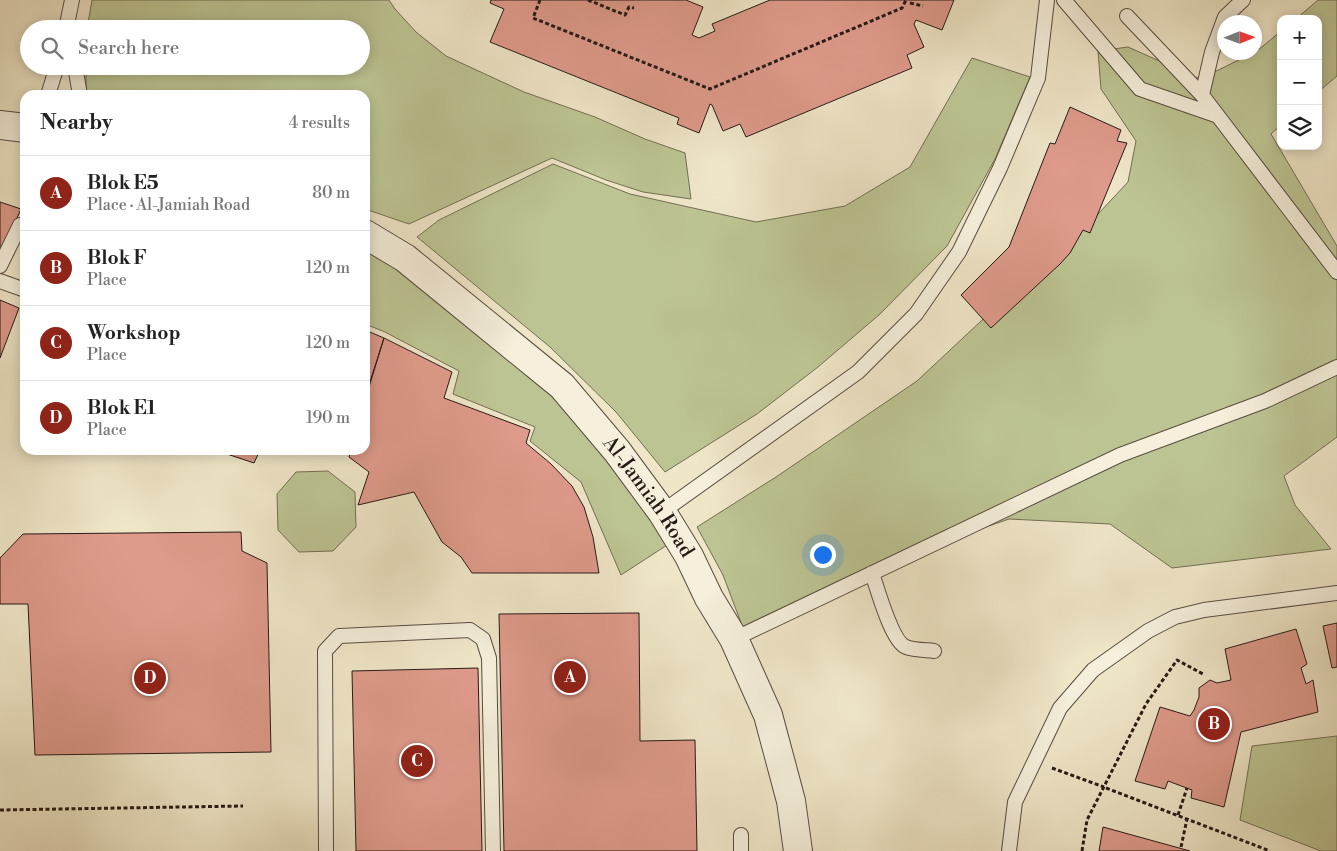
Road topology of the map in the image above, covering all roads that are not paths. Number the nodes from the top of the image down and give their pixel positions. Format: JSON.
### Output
{"nodes":[{"id":1,"x":72,"y":0,"type":"edge"},
{"id":2,"x":1047,"y":0,"type":"edge"},
{"id":3,"x":1064,"y":0,"type":"edge"},
{"id":4,"x":1243,"y":0,"type":"edge"},
{"id":5,"x":1127,"y":16,"type":"dead end"},
{"id":6,"x":68,"y":20,"type":"edge"},
{"id":7,"x":54,"y":75,"type":"edge"},
{"id":8,"x":77,"y":75,"type":"edge"},
{"id":9,"x":49,"y":90,"type":"edge"},
{"id":10,"x":79,"y":90,"type":"edge"},
{"id":11,"x":1202,"y":94,"type":"junction"},
{"id":12,"x":1218,"y":116,"type":"junction"},
{"id":13,"x":0,"y":125,"type":"edge"},
{"id":14,"x":20,"y":127,"type":"edge"},
{"id":15,"x":20,"y":225,"type":"edge"},
{"id":16,"x":370,"y":237,"type":"edge"},
{"id":17,"x":0,"y":266,"type":"edge"},
{"id":18,"x":1337,"y":272,"type":"edge"},
{"id":19,"x":0,"y":281,"type":"edge"},
{"id":20,"x":20,"y":288,"type":"edge"},
{"id":21,"x":1337,"y":368,"type":"edge"},
{"id":22,"x":662,"y":512,"type":"junction"},
{"id":23,"x":872,"y":573,"type":"junction"},
{"id":24,"x":1337,"y":593,"type":"edge"},
{"id":25,"x":734,"y":639,"type":"junction"},
{"id":26,"x":934,"y":651,"type":"dead end"},
{"id":27,"x":741,"y":836,"type":"dead end"},
{"id":28,"x":326,"y":851,"type":"edge"},
{"id":29,"x":493,"y":851,"type":"edge"},
{"id":30,"x":741,"y":851,"type":"edge"},
{"id":31,"x":798,"y":851,"type":"edge"},
{"id":32,"x":1009,"y":851,"type":"edge"}],
"edges":[{"from":1,"to":6,"type":"lane"},
{"from":2,"to":22,"type":"lane"},
{"from":3,"to":12,"type":"lane"},
{"from":4,"to":11,"type":"lane"},
{"from":5,"to":11,"type":"lane"},
{"from":7,"to":9,"type":"lane"},
{"from":8,"to":10,"type":"lane"},
{"from":11,"to":12,"type":"lane"},
{"from":12,"to":18,"type":"lane"},
{"from":13,"to":14,"type":"street"},
{"from":15,"to":17,"type":"lane"},
{"from":16,"to":22,"type":"street","name":"Al-Jamiah Road"},
{"from":19,"to":20,"type":"lane"},
{"from":21,"to":23,"type":"lane"},
{"from":22,"to":25,"type":"street","name":"Al-Jamiah Road"},
{"from":23,"to":25,"type":"lane"},
{"from":23,"to":26,"type":"lane"},
{"from":24,"to":32,"type":"lane"},
{"from":25,"to":31,"type":"street","name":"Al-Jamiah Road"},
{"from":27,"to":30,"type":"lane"},
{"from":28,"to":29,"type":"lane"}]}
